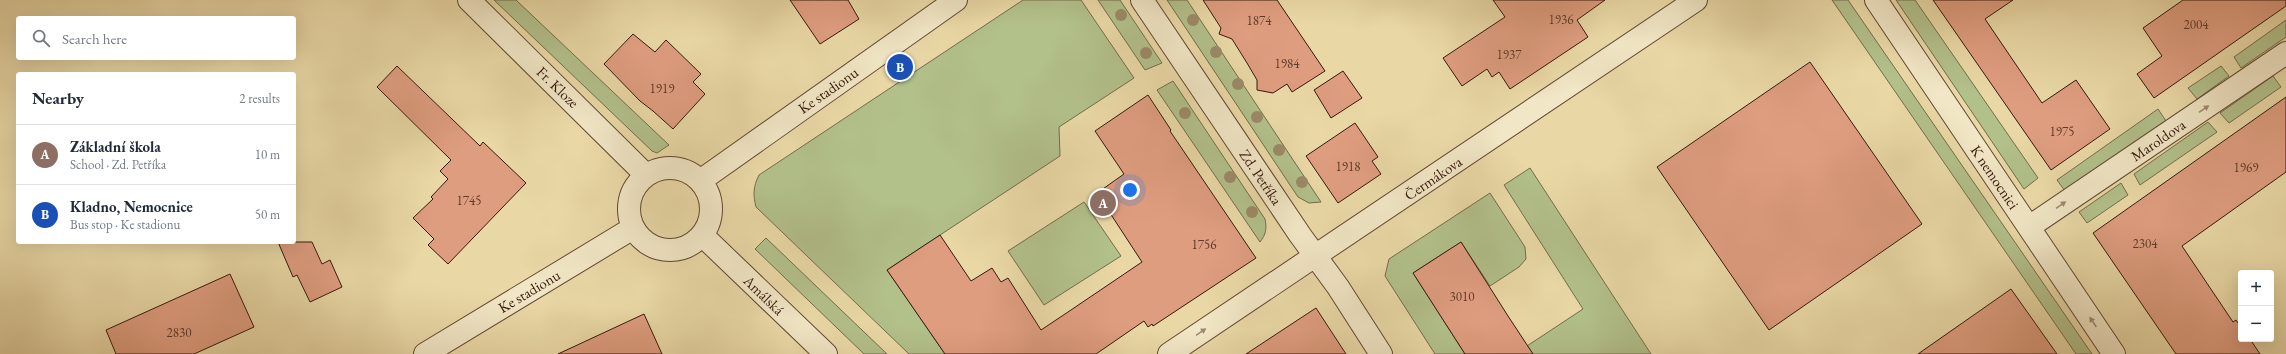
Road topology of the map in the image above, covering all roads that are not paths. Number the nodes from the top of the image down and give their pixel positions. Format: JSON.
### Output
{"nodes":[{"id":1,"x":469,"y":0,"type":"edge"},
{"id":2,"x":956,"y":0,"type":"edge"},
{"id":3,"x":1142,"y":0,"type":"edge"},
{"id":4,"x":1696,"y":0,"type":"edge"},
{"id":5,"x":1876,"y":0,"type":"edge"},
{"id":6,"x":2286,"y":53,"type":"edge"},
{"id":7,"x":646,"y":175,"type":"junction"},
{"id":8,"x":700,"y":181,"type":"junction"},
{"id":9,"x":2029,"y":227,"type":"junction"},
{"id":10,"x":633,"y":228,"type":"junction"},
{"id":11,"x":702,"y":235,"type":"junction"},
{"id":12,"x":1317,"y":255,"type":"junction"},
{"id":13,"x":425,"y":354,"type":"edge"},
{"id":14,"x":826,"y":354,"type":"edge"},
{"id":15,"x":1169,"y":354,"type":"edge"},
{"id":16,"x":1381,"y":354,"type":"edge"},
{"id":17,"x":2114,"y":354,"type":"edge"}],
"edges":[{"from":1,"to":7,"type":"street","name":"Fr. Kloze"},
{"from":2,"to":8,"type":"street","name":"Ke stadionu"},
{"from":3,"to":12,"type":"street","name":"Zd. Petříka"},
{"from":4,"to":12,"type":"street","name":"Čermákova"},
{"from":5,"to":9,"type":"street","name":"K nemocnici"},
{"from":9,"to":6,"type":"street","name":"Maroldova","one_way":true},
{"from":7,"to":8,"type":"street"},
{"from":7,"to":10,"type":"street"},
{"from":8,"to":11,"type":"street"},
{"from":17,"to":9,"type":"street","name":"K nemocnici","one_way":true},
{"from":10,"to":11,"type":"street"},
{"from":10,"to":13,"type":"street","name":"Ke stadionu"},
{"from":11,"to":14,"type":"street","name":"Amálská"},
{"from":15,"to":12,"type":"street","name":"Čermákova","one_way":true},
{"from":12,"to":16,"type":"street","name":"Zd. Petříka"}]}
